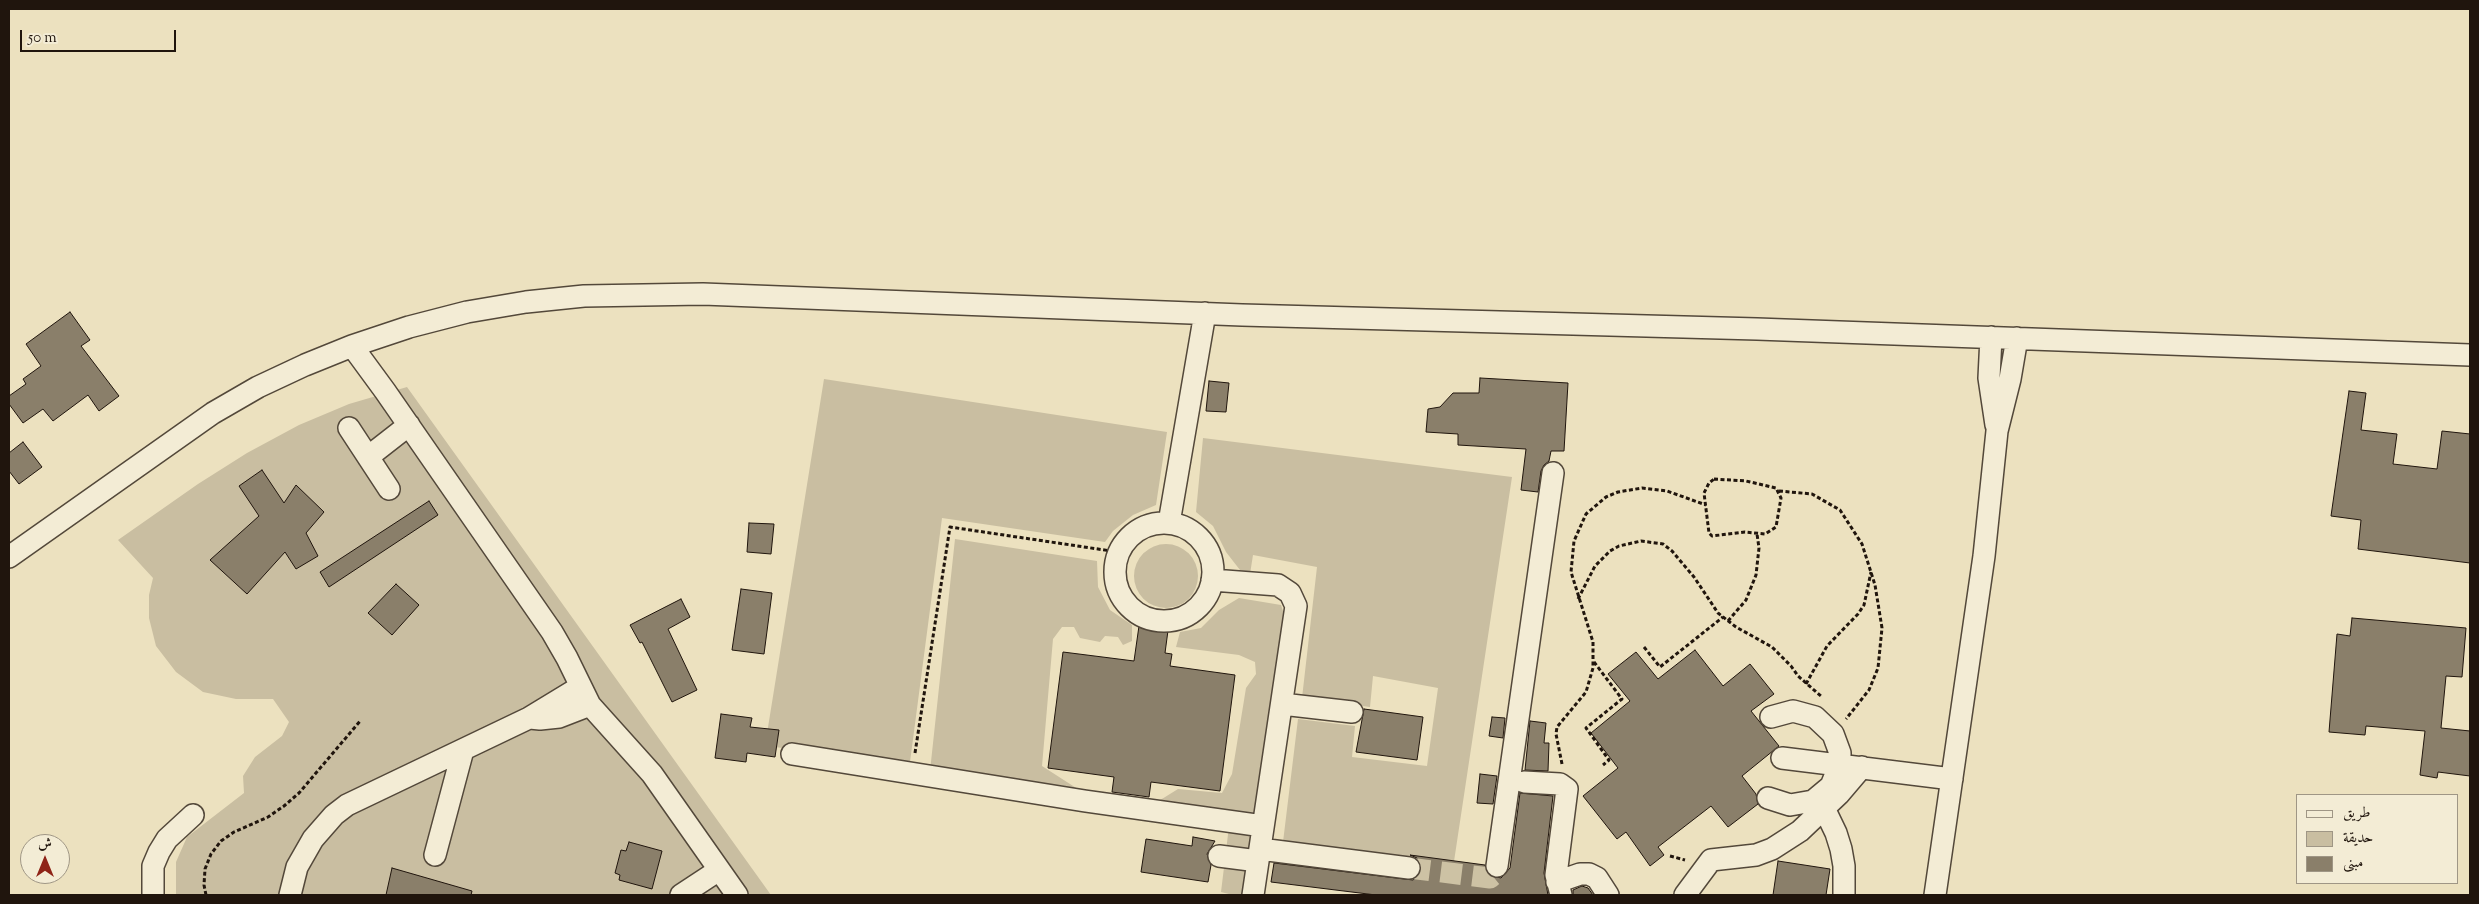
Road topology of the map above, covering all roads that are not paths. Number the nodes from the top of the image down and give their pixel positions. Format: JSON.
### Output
{"nodes":[{"id":1,"x":1205,"y":313,"type":"junction"},
{"id":2,"x":1991,"y":337,"type":"junction"},
{"id":3,"x":2017,"y":338,"type":"junction"},
{"id":4,"x":352,"y":346,"type":"junction"},
{"id":5,"x":2470,"y":355,"type":"edge"},
{"id":6,"x":408,"y":425,"type":"junction"},
{"id":7,"x":349,"y":428,"type":"dead end"},
{"id":8,"x":1996,"y":431,"type":"junction"},
{"id":9,"x":368,"y":457,"type":"junction"},
{"id":10,"x":1553,"y":473,"type":"dead end"},
{"id":11,"x":389,"y":489,"type":"dead end"},
{"id":12,"x":1170,"y":523,"type":"junction"},
{"id":13,"x":9,"y":557,"type":"edge"},
{"id":14,"x":1212,"y":580,"type":"junction"},
{"id":15,"x":585,"y":696,"type":"junction"},
{"id":16,"x":1282,"y":704,"type":"junction"},
{"id":17,"x":1352,"y":712,"type":"dead end"},
{"id":18,"x":1771,"y":717,"type":"dead end"},
{"id":19,"x":463,"y":750,"type":"junction"},
{"id":20,"x":792,"y":754,"type":"dead end"},
{"id":21,"x":1782,"y":758,"type":"dead end"},
{"id":22,"x":1840,"y":764,"type":"junction"},
{"id":23,"x":1862,"y":767,"type":"junction"},
{"id":24,"x":1952,"y":779,"type":"junction"},
{"id":25,"x":1524,"y":782,"type":"dead end"},
{"id":26,"x":1768,"y":798,"type":"dead end"},
{"id":27,"x":1824,"y":808,"type":"junction"},
{"id":28,"x":193,"y":815,"type":"dead end"},
{"id":29,"x":1263,"y":826,"type":"junction"},
{"id":30,"x":435,"y":855,"type":"dead end"},
{"id":31,"x":1259,"y":855,"type":"junction"},
{"id":32,"x":1219,"y":856,"type":"dead end"},
{"id":33,"x":1497,"y":866,"type":"dead end"},
{"id":34,"x":1409,"y":868,"type":"tunnel mouth"},
{"id":35,"x":719,"y":870,"type":"junction"},
{"id":36,"x":1559,"y":889,"type":"edge"},
{"id":37,"x":153,"y":895,"type":"edge"},
{"id":38,"x":290,"y":895,"type":"edge"},
{"id":39,"x":681,"y":895,"type":"edge"},
{"id":40,"x":737,"y":895,"type":"edge"},
{"id":41,"x":1253,"y":895,"type":"edge"},
{"id":42,"x":1608,"y":895,"type":"edge"},
{"id":43,"x":1685,"y":895,"type":"edge"},
{"id":44,"x":1844,"y":895,"type":"edge"},
{"id":45,"x":1935,"y":895,"type":"edge"}],
"edges":[{"from":1,"to":2,"type":"street"},
{"from":1,"to":4,"type":"street"},
{"from":1,"to":12,"type":"street"},
{"from":2,"to":3,"type":"street"},
{"from":2,"to":8,"type":"street"},
{"from":3,"to":5,"type":"street"},
{"from":3,"to":8,"type":"street"},
{"from":4,"to":6,"type":"street"},
{"from":4,"to":13,"type":"street"},
{"from":6,"to":9,"type":"street"},
{"from":6,"to":15,"type":"street"},
{"from":7,"to":9,"type":"street"},
{"from":8,"to":24,"type":"street"},
{"from":9,"to":11,"type":"street"},
{"from":10,"to":33,"type":"street"},
{"from":12,"to":14,"type":"street"},
{"from":12,"to":14,"type":"street"},
{"from":14,"to":16,"type":"street"},
{"from":15,"to":19,"type":"street"},
{"from":15,"to":35,"type":"street"},
{"from":16,"to":17,"type":"street"},
{"from":16,"to":29,"type":"street"},
{"from":18,"to":22,"type":"street"},
{"from":19,"to":30,"type":"street"},
{"from":19,"to":38,"type":"street"},
{"from":20,"to":29,"type":"street"},
{"from":21,"to":22,"type":"street"},
{"from":22,"to":23,"type":"street"},
{"from":22,"to":26,"type":"street"},
{"from":23,"to":24,"type":"street"},
{"from":23,"to":27,"type":"street"},
{"from":24,"to":45,"type":"street"},
{"from":25,"to":36,"type":"street"},
{"from":27,"to":43,"type":"street"},
{"from":27,"to":44,"type":"street"},
{"from":28,"to":37,"type":"street"},
{"from":29,"to":31,"type":"street"},
{"from":31,"to":32,"type":"street"},
{"from":31,"to":34,"type":"street"},
{"from":31,"to":41,"type":"street"},
{"from":35,"to":39,"type":"street"},
{"from":35,"to":40,"type":"street"},
{"from":36,"to":42,"type":"street"}]}
